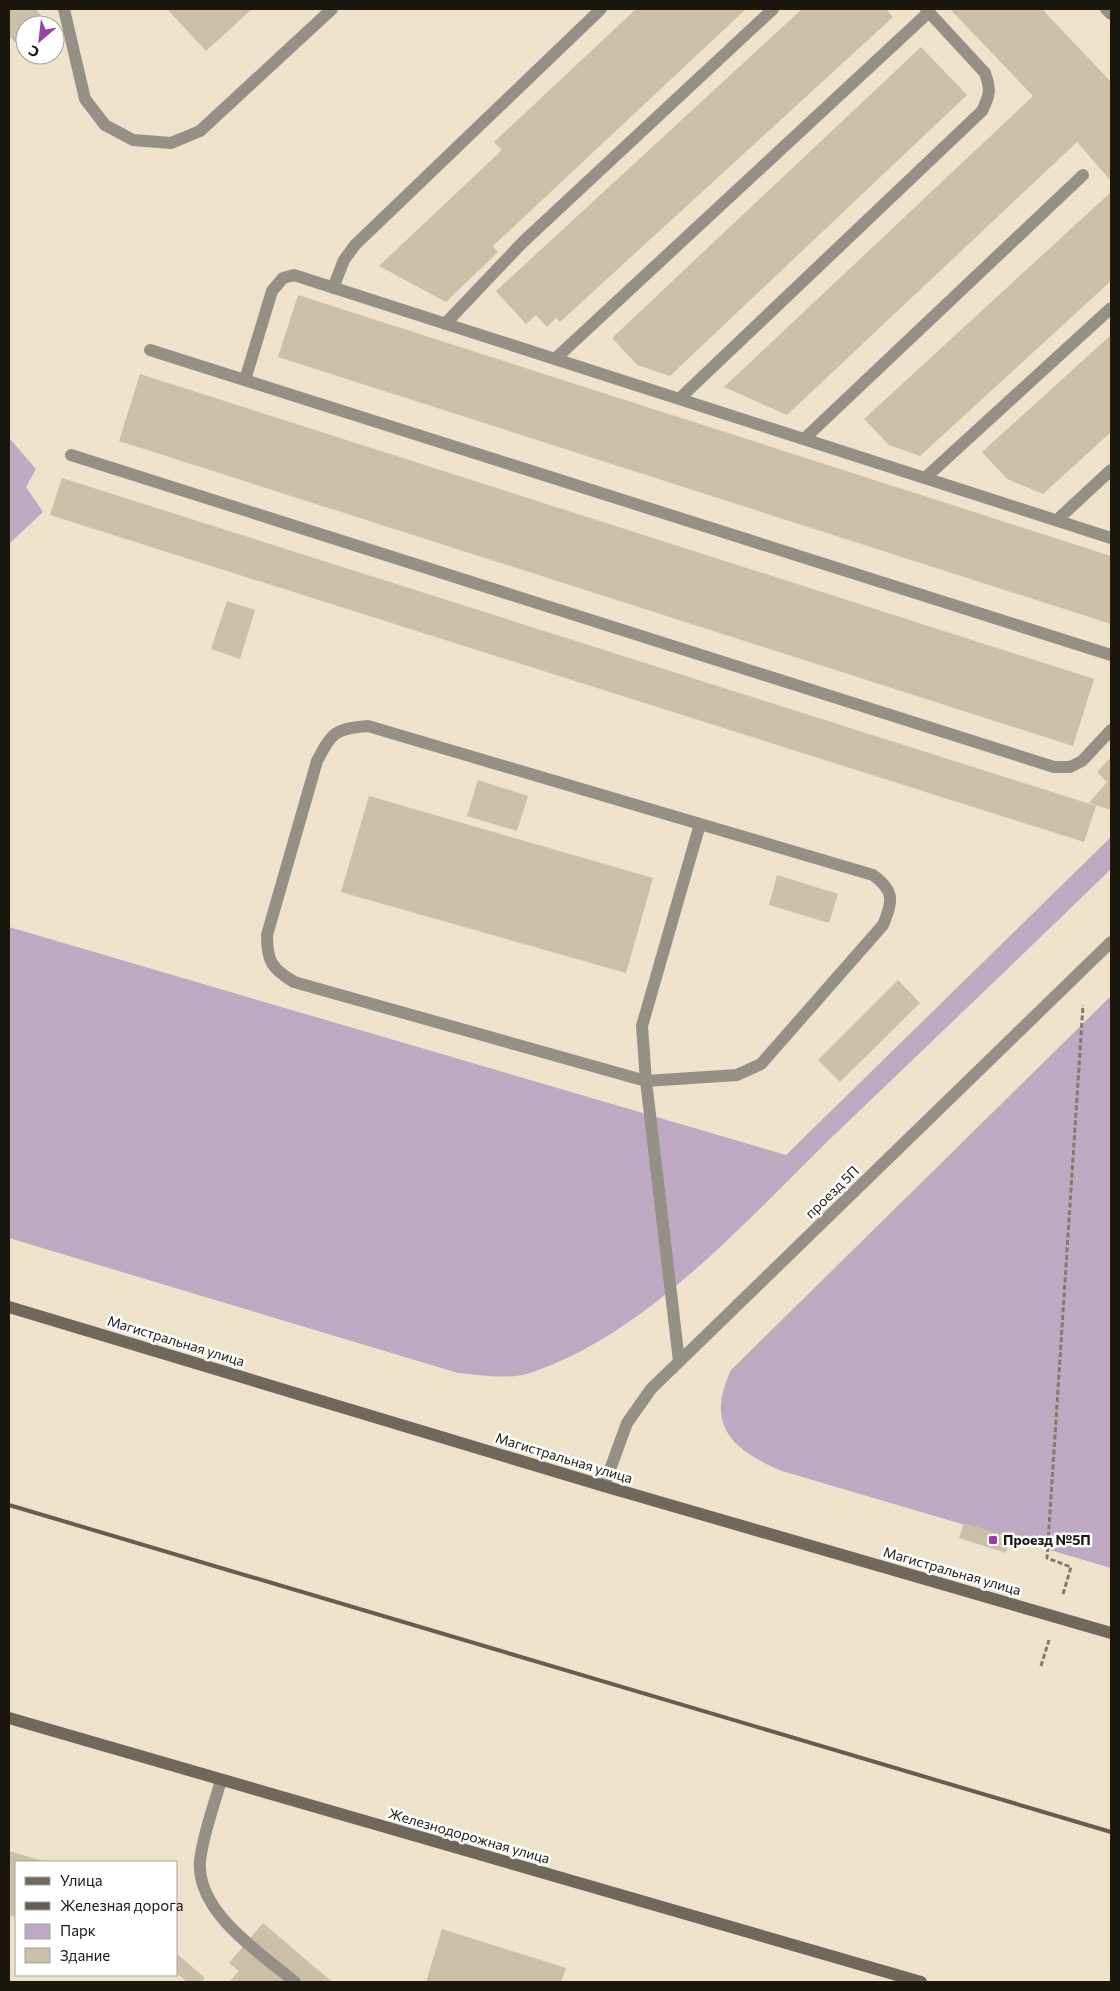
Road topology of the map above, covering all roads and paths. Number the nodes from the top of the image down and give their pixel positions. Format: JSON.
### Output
{"nodes":[{"id":1,"x":64,"y":9,"type":"edge"},
{"id":2,"x":332,"y":9,"type":"edge"},
{"id":3,"x":601,"y":9,"type":"edge"},
{"id":4,"x":773,"y":9,"type":"edge"},
{"id":5,"x":1106,"y":9,"type":"edge"},
{"id":6,"x":927,"y":10,"type":"edge"},
{"id":7,"x":1111,"y":14,"type":"edge"},
{"id":8,"x":1083,"y":175,"type":"dead end"},
{"id":9,"x":333,"y":288,"type":"junction"},
{"id":10,"x":1111,"y":308,"type":"edge"},
{"id":11,"x":445,"y":324,"type":"junction"},
{"id":12,"x":150,"y":350,"type":"dead end"},
{"id":13,"x":556,"y":359,"type":"junction"},
{"id":14,"x":245,"y":380,"type":"junction"},
{"id":15,"x":679,"y":399,"type":"junction"},
{"id":16,"x":804,"y":439,"type":"junction"},
{"id":17,"x":71,"y":455,"type":"dead end"},
{"id":18,"x":1111,"y":470,"type":"edge"},
{"id":19,"x":925,"y":478,"type":"junction"},
{"id":20,"x":1057,"y":520,"type":"junction"},
{"id":21,"x":1111,"y":538,"type":"edge"},
{"id":22,"x":1111,"y":655,"type":"edge"},
{"id":23,"x":1111,"y":730,"type":"edge"},
{"id":24,"x":700,"y":824,"type":"junction"},
{"id":25,"x":1111,"y":942,"type":"edge"},
{"id":26,"x":1085,"y":967,"type":"junction"},
{"id":27,"x":646,"y":1081,"type":"junction"},
{"id":28,"x":9,"y":1307,"type":"edge"},
{"id":29,"x":679,"y":1361,"type":"junction"},
{"id":30,"x":604,"y":1486,"type":"junction"},
{"id":31,"x":1072,"y":1567,"type":"dead end"},
{"id":32,"x":1111,"y":1633,"type":"edge"},
{"id":33,"x":9,"y":1718,"type":"edge"},
{"id":34,"x":221,"y":1780,"type":"junction"},
{"id":35,"x":295,"y":1982,"type":"edge"},
{"id":36,"x":921,"y":1982,"type":"edge"}],
"edges":[{"from":1,"to":2,"type":"street"},
{"from":3,"to":9,"type":"street"},
{"from":4,"to":11,"type":"street"},
{"from":5,"to":7,"type":"street"},
{"from":6,"to":13,"type":"street"},
{"from":6,"to":15,"type":"street"},
{"from":8,"to":16,"type":"street"},
{"from":9,"to":11,"type":"street"},
{"from":9,"to":14,"type":"street"},
{"from":10,"to":19,"type":"street"},
{"from":11,"to":13,"type":"street"},
{"from":12,"to":14,"type":"street"},
{"from":13,"to":15,"type":"street"},
{"from":14,"to":22,"type":"street"},
{"from":15,"to":16,"type":"street"},
{"from":16,"to":19,"type":"street"},
{"from":17,"to":23,"type":"street"},
{"from":18,"to":20,"type":"street"},
{"from":19,"to":20,"type":"street"},
{"from":20,"to":21,"type":"street"},
{"from":24,"to":27,"type":"street"},
{"from":24,"to":27,"type":"street"},
{"from":24,"to":27,"type":"street"},
{"from":25,"to":26,"type":"street","name":"проезд 5П"},
{"from":26,"to":29,"type":"street","name":"проезд 5П"},
{"from":26,"to":31,"type":"path"},
{"from":27,"to":29,"type":"street"},
{"from":28,"to":30,"type":"main road","name":"Магистральная улица"},
{"from":29,"to":30,"type":"street","name":"проезд 5П"},
{"from":30,"to":32,"type":"main road","name":"Магистральная улица"},
{"from":33,"to":34,"type":"main road","name":"Железнодорожная улица"},
{"from":34,"to":35,"type":"street"},
{"from":34,"to":36,"type":"main road","name":"Железнодорожная улица"}]}
